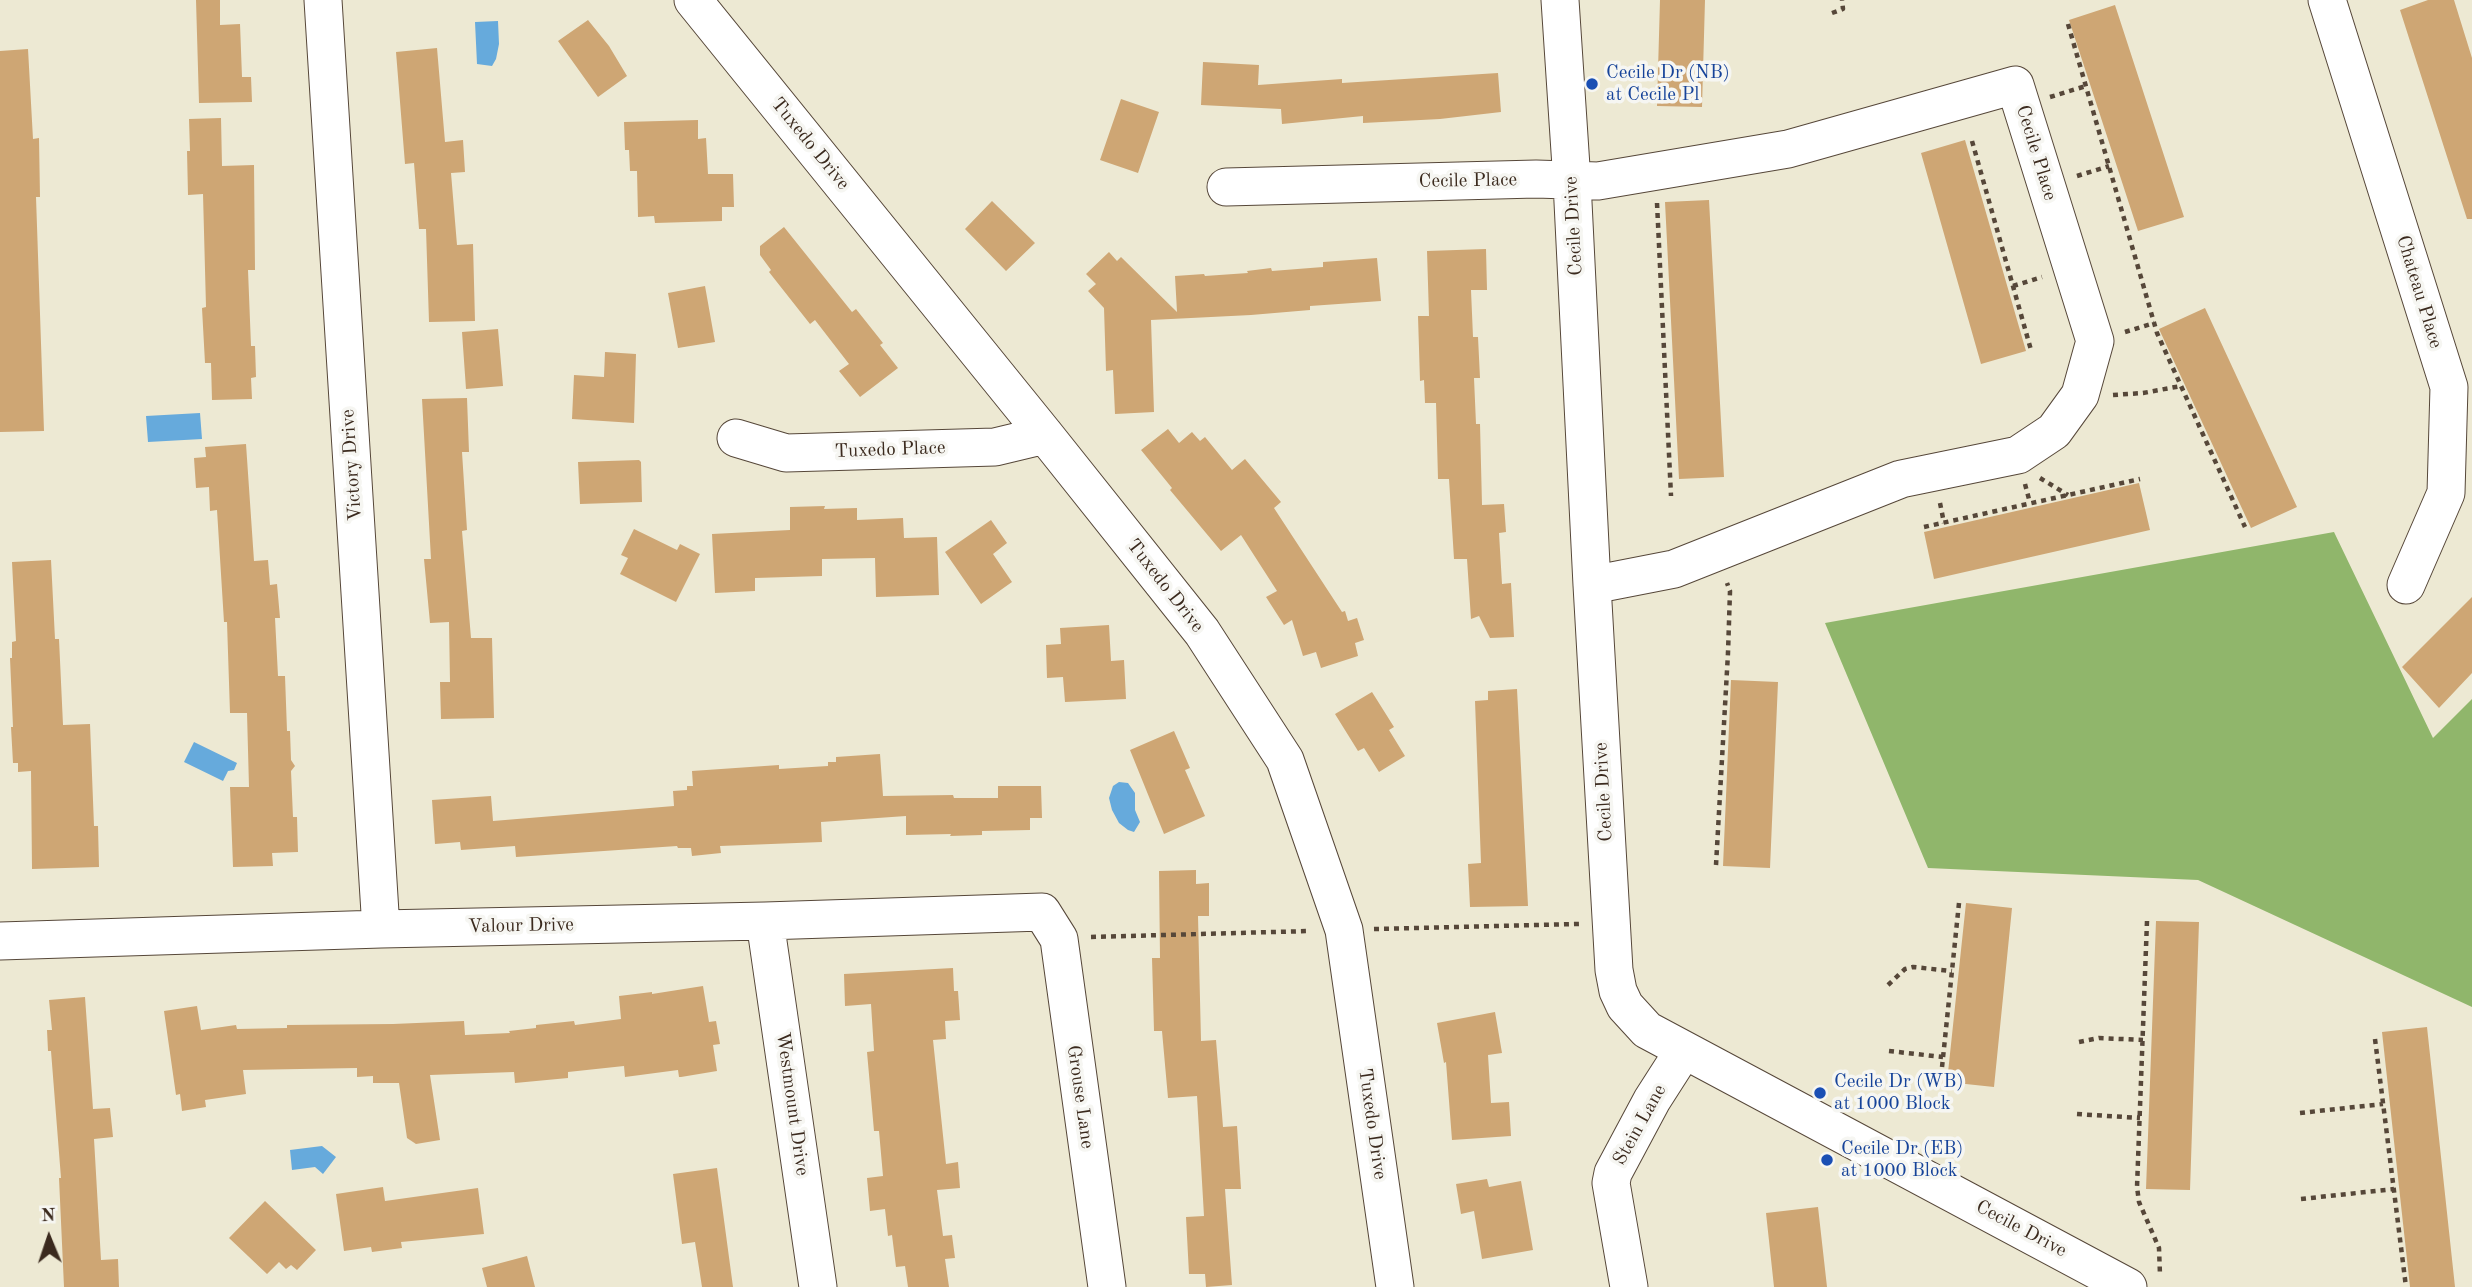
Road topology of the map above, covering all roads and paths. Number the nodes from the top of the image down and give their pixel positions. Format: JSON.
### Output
{"nodes":[{"id":1,"x":323,"y":0,"type":"edge"},
{"id":2,"x":693,"y":0,"type":"edge"},
{"id":3,"x":1560,"y":0,"type":"edge"},
{"id":4,"x":1842,"y":0,"type":"edge"},
{"id":5,"x":2327,"y":0,"type":"edge"},
{"id":6,"x":1832,"y":13,"type":"dead end"},
{"id":7,"x":2068,"y":24,"type":"dead end"},
{"id":8,"x":2086,"y":86,"type":"junction"},
{"id":9,"x":2050,"y":97,"type":"dead end"},
{"id":10,"x":1972,"y":141,"type":"dead end"},
{"id":11,"x":2109,"y":166,"type":"junction"},
{"id":12,"x":2076,"y":176,"type":"dead end"},
{"id":13,"x":1572,"y":182,"type":"junction"},
{"id":14,"x":1226,"y":187,"type":"dead end"},
{"id":15,"x":1657,"y":201,"type":"dead end"},
{"id":16,"x":2045,"y":276,"type":"dead end"},
{"id":17,"x":2013,"y":286,"type":"junction"},
{"id":18,"x":2154,"y":323,"type":"junction"},
{"id":19,"x":2130,"y":331,"type":"dead end"},
{"id":20,"x":2031,"y":350,"type":"dead end"},
{"id":21,"x":2182,"y":386,"type":"junction"},
{"id":22,"x":2116,"y":395,"type":"dead end"},
{"id":23,"x":1045,"y":435,"type":"junction"},
{"id":24,"x":736,"y":438,"type":"dead end"},
{"id":25,"x":2033,"y":474,"type":"dead end"},
{"id":26,"x":2140,"y":478,"type":"dead end"},
{"id":27,"x":2026,"y":491,"type":"dead end"},
{"id":28,"x":2068,"y":495,"type":"junction"},
{"id":29,"x":1671,"y":496,"type":"dead end"},
{"id":30,"x":1939,"y":499,"type":"dead end"},
{"id":31,"x":2030,"y":503,"type":"junction"},
{"id":32,"x":1944,"y":523,"type":"junction"},
{"id":33,"x":1924,"y":527,"type":"dead end"},
{"id":34,"x":2245,"y":527,"type":"dead end"},
{"id":35,"x":1592,"y":585,"type":"junction"},
{"id":36,"x":2406,"y":585,"type":"dead end"},
{"id":37,"x":1728,"y":586,"type":"dead end"},
{"id":38,"x":1716,"y":865,"type":"dead end"},
{"id":39,"x":1959,"y":903,"type":"dead end"},
{"id":40,"x":765,"y":921,"type":"junction"},
{"id":41,"x":2147,"y":921,"type":"dead end"},
{"id":42,"x":1612,"y":923,"type":"junction"},
{"id":43,"x":1050,"y":925,"type":"junction"},
{"id":44,"x":1406,"y":928,"type":"dead end"},
{"id":45,"x":381,"y":929,"type":"junction"},
{"id":46,"x":1344,"y":930,"type":"junction"},
{"id":47,"x":0,"y":941,"type":"edge"},
{"id":48,"x":1952,"y":971,"type":"junction"},
{"id":49,"x":1888,"y":985,"type":"dead end"},
{"id":50,"x":2375,"y":1039,"type":"dead end"},
{"id":51,"x":2143,"y":1040,"type":"junction"},
{"id":52,"x":2079,"y":1042,"type":"dead end"},
{"id":53,"x":1684,"y":1051,"type":"junction"},
{"id":54,"x":1889,"y":1051,"type":"dead end"},
{"id":55,"x":1943,"y":1057,"type":"junction"},
{"id":56,"x":1941,"y":1077,"type":"dead end"},
{"id":57,"x":2383,"y":1104,"type":"junction"},
{"id":58,"x":2300,"y":1113,"type":"dead end"},
{"id":59,"x":2077,"y":1114,"type":"dead end"},
{"id":60,"x":2140,"y":1118,"type":"junction"},
{"id":61,"x":2394,"y":1189,"type":"junction"},
{"id":62,"x":2301,"y":1199,"type":"dead end"},
{"id":63,"x":2144,"y":1281,"type":"edge"},
{"id":64,"x":818,"y":1287,"type":"edge"},
{"id":65,"x":1107,"y":1287,"type":"edge"},
{"id":66,"x":1395,"y":1287,"type":"edge"},
{"id":67,"x":1629,"y":1287,"type":"edge"},
{"id":68,"x":2406,"y":1287,"type":"edge"}],
"edges":[{"from":1,"to":45,"type":"street","name":"Victory Drive"},
{"from":2,"to":23,"type":"street","name":"Tuxedo Drive"},
{"from":3,"to":13,"type":"street","name":"Cecile Drive"},
{"from":4,"to":6,"type":"path"},
{"from":5,"to":36,"type":"street","name":"Chateau Place"},
{"from":7,"to":8,"type":"path"},
{"from":8,"to":9,"type":"path"},
{"from":8,"to":11,"type":"path"},
{"from":10,"to":17,"type":"path"},
{"from":11,"to":12,"type":"path"},
{"from":11,"to":18,"type":"path"},
{"from":13,"to":14,"type":"street","name":"Cecile Place"},
{"from":13,"to":35,"type":"street","name":"Cecile Drive"},
{"from":13,"to":35,"type":"street","name":"Cecile Place"},
{"from":15,"to":29,"type":"path"},
{"from":16,"to":17,"type":"path"},
{"from":17,"to":20,"type":"path"},
{"from":18,"to":19,"type":"path"},
{"from":18,"to":21,"type":"path"},
{"from":21,"to":22,"type":"path"},
{"from":21,"to":34,"type":"path"},
{"from":23,"to":24,"type":"street","name":"Tuxedo Place"},
{"from":23,"to":46,"type":"street","name":"Tuxedo Drive"},
{"from":25,"to":28,"type":"path"},
{"from":26,"to":28,"type":"path"},
{"from":27,"to":31,"type":"path"},
{"from":28,"to":31,"type":"path"},
{"from":30,"to":32,"type":"path"},
{"from":31,"to":32,"type":"path"},
{"from":32,"to":33,"type":"path"},
{"from":35,"to":42,"type":"street","name":"Cecile Drive"},
{"from":37,"to":38,"type":"path"},
{"from":39,"to":48,"type":"path"},
{"from":40,"to":43,"type":"street","name":"Valour Drive"},
{"from":40,"to":45,"type":"street","name":"Valour Drive"},
{"from":40,"to":64,"type":"street","name":"Westmount Drive"},
{"from":41,"to":51,"type":"path"},
{"from":42,"to":44,"type":"path"},
{"from":42,"to":53,"type":"street","name":"Cecile Drive"},
{"from":43,"to":46,"type":"path"},
{"from":43,"to":65,"type":"street","name":"Grouse Lane"},
{"from":45,"to":47,"type":"street","name":"Valour Drive"},
{"from":46,"to":66,"type":"street","name":"Tuxedo Drive"},
{"from":48,"to":49,"type":"path"},
{"from":48,"to":55,"type":"path"},
{"from":50,"to":57,"type":"path"},
{"from":51,"to":52,"type":"path"},
{"from":51,"to":60,"type":"path"},
{"from":53,"to":63,"type":"street","name":"Cecile Drive"},
{"from":53,"to":67,"type":"street","name":"Stein Lane"},
{"from":54,"to":55,"type":"path"},
{"from":55,"to":56,"type":"path"},
{"from":57,"to":58,"type":"path"},
{"from":57,"to":61,"type":"path"},
{"from":59,"to":60,"type":"path"},
{"from":60,"to":63,"type":"path"},
{"from":61,"to":62,"type":"path"},
{"from":61,"to":68,"type":"path"}]}
